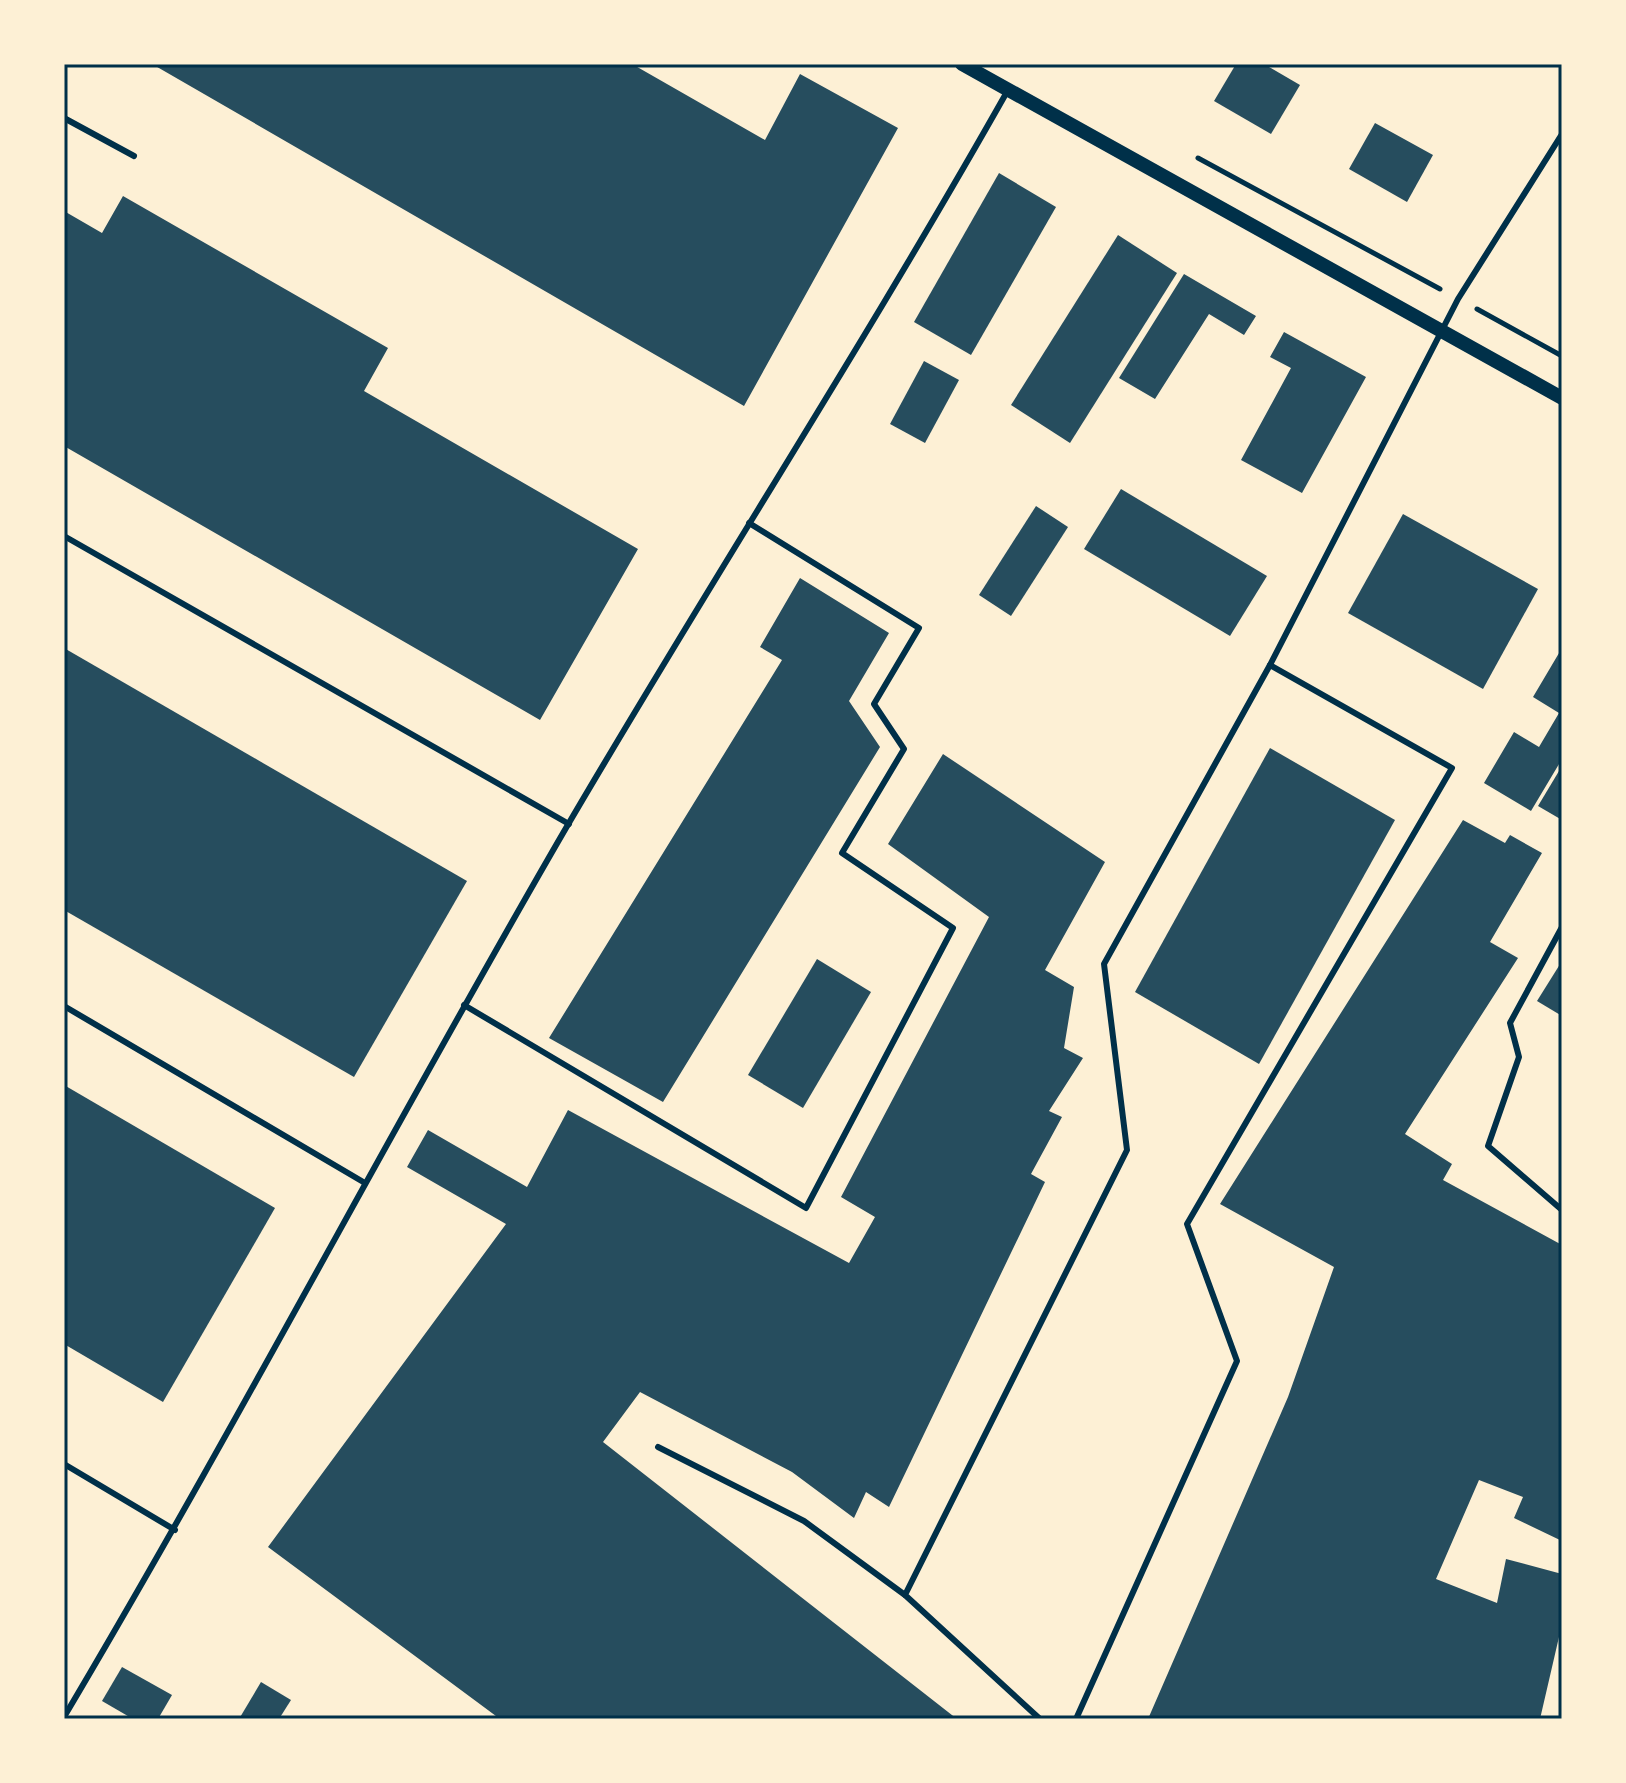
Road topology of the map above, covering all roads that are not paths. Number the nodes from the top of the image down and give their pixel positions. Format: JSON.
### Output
{"nodes":[{"id":1,"x":962,"y":64,"type":"edge"},
{"id":2,"x":1008,"y":90,"type":"junction"},
{"id":3,"x":64,"y":118,"type":"edge"},
{"id":4,"x":1562,"y":134,"type":"edge"},
{"id":5,"x":134,"y":156,"type":"dead end"},
{"id":6,"x":1440,"y":331,"type":"junction"},
{"id":7,"x":1562,"y":398,"type":"edge"},
{"id":8,"x":749,"y":523,"type":"junction"},
{"id":9,"x":64,"y":536,"type":"edge"},
{"id":10,"x":1270,"y":665,"type":"junction"},
{"id":11,"x":569,"y":824,"type":"junction"},
{"id":12,"x":1562,"y":927,"type":"edge"},
{"id":13,"x":464,"y":1005,"type":"junction"},
{"id":14,"x":64,"y":1006,"type":"edge"},
{"id":15,"x":365,"y":1183,"type":"junction"},
{"id":16,"x":1562,"y":1210,"type":"edge"},
{"id":17,"x":658,"y":1447,"type":"dead end"},
{"id":18,"x":64,"y":1464,"type":"edge"},
{"id":19,"x":175,"y":1530,"type":"junction"},
{"id":20,"x":905,"y":1595,"type":"junction"},
{"id":21,"x":64,"y":1717,"type":"edge"},
{"id":22,"x":1040,"y":1719,"type":"edge"},
{"id":23,"x":1076,"y":1719,"type":"edge"}],
"edges":[{"from":1,"to":2,"type":"street"},
{"from":2,"to":6,"type":"street"},
{"from":2,"to":8,"type":"lane"},
{"from":3,"to":5,"type":"lane"},
{"from":4,"to":6,"type":"lane"},
{"from":6,"to":7,"type":"street"},
{"from":6,"to":10,"type":"lane"},
{"from":8,"to":11,"type":"lane"},
{"from":8,"to":13,"type":"lane"},
{"from":9,"to":11,"type":"lane"},
{"from":10,"to":20,"type":"lane"},
{"from":10,"to":23,"type":"lane"},
{"from":11,"to":13,"type":"lane"},
{"from":12,"to":16,"type":"lane"},
{"from":13,"to":15,"type":"lane"},
{"from":14,"to":15,"type":"lane"},
{"from":15,"to":19,"type":"lane"},
{"from":17,"to":20,"type":"lane"},
{"from":18,"to":19,"type":"lane"},
{"from":19,"to":21,"type":"lane"},
{"from":20,"to":22,"type":"lane"}]}
